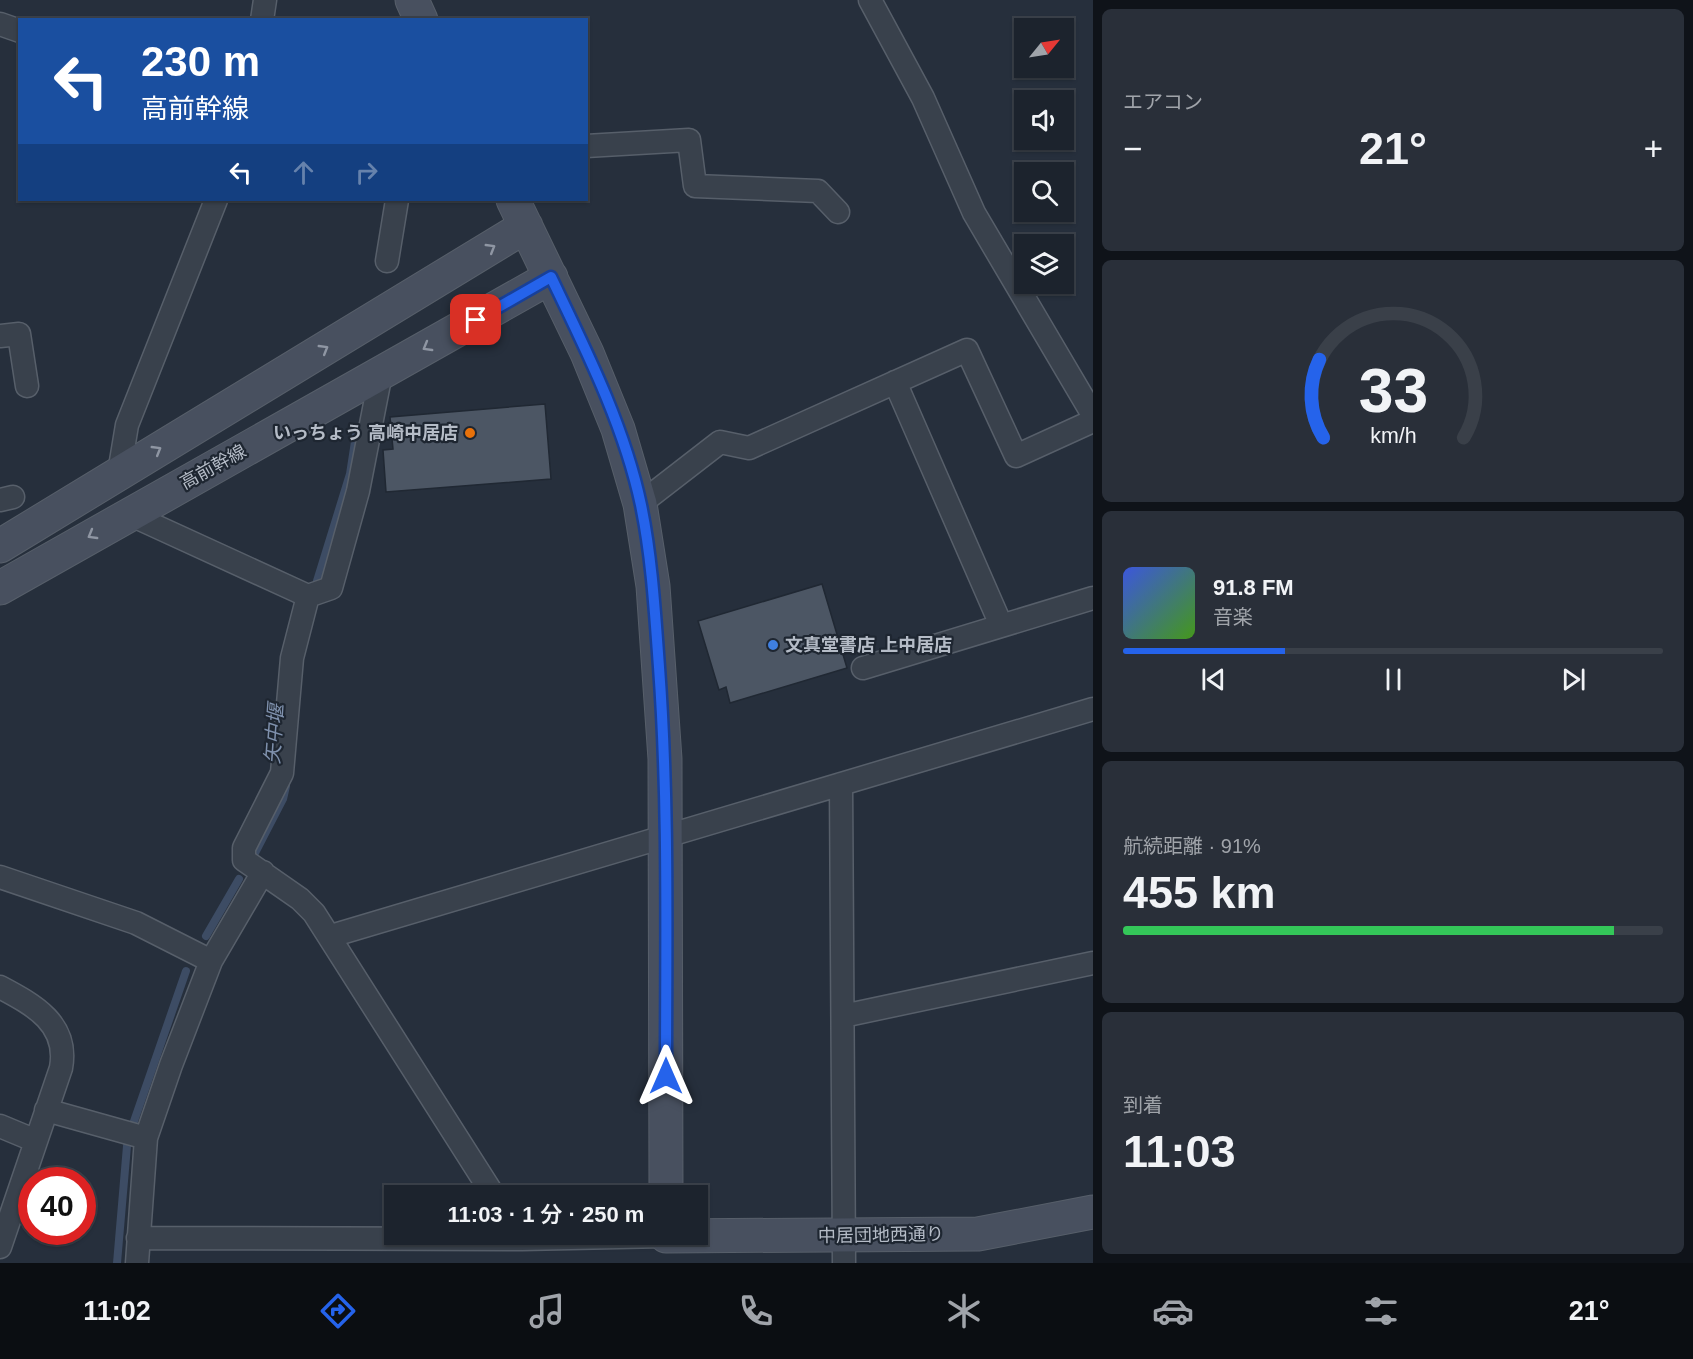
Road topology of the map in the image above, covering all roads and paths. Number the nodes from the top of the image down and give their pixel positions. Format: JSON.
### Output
{"nodes":[{"id":1,"x":265,"y":0,"type":"edge"},
{"id":2,"x":412,"y":0,"type":"edge"},
{"id":3,"x":870,"y":0,"type":"edge"},
{"id":4,"x":262,"y":18,"type":"edge"},
{"id":5,"x":420,"y":18,"type":"edge"},
{"id":6,"x":0,"y":24,"type":"edge"},
{"id":7,"x":18,"y":30,"type":"edge"},
{"id":8,"x":588,"y":146,"type":"edge"},
{"id":9,"x":216,"y":201,"type":"edge"},
{"id":10,"x":397,"y":201,"type":"edge"},
{"id":11,"x":838,"y":212,"type":"dead end"},
{"id":12,"x":519,"y":213,"type":"edge"},
{"id":13,"x":387,"y":261,"type":"dead end"},
{"id":14,"x":551,"y":277,"type":"junction"},
{"id":15,"x":0,"y":336,"type":"edge"},
{"id":16,"x":381,"y":373,"type":"junction"},
{"id":17,"x":895,"y":382,"type":"junction"},
{"id":18,"x":27,"y":386,"type":"dead end"},
{"id":19,"x":1093,"y":415,"type":"edge"},
{"id":20,"x":1093,"y":421,"type":"edge"},
{"id":21,"x":119,"y":473,"type":"junction"},
{"id":22,"x":640,"y":504,"type":"junction"},
{"id":23,"x":129,"y":514,"type":"junction"},
{"id":24,"x":0,"y":546,"type":"edge"},
{"id":25,"x":0,"y":588,"type":"edge"},
{"id":26,"x":308,"y":596,"type":"junction"},
{"id":27,"x":1093,"y":598,"type":"edge"},
{"id":28,"x":1001,"y":625,"type":"junction"},
{"id":29,"x":863,"y":668,"type":"dead end"},
{"id":30,"x":1093,"y":709,"type":"edge"},
{"id":31,"x":841,"y":784,"type":"junction"},
{"id":32,"x":665,"y":837,"type":"junction"},
{"id":33,"x":263,"y":872,"type":"junction"},
{"id":34,"x":0,"y":877,"type":"edge"},
{"id":35,"x":331,"y":936,"type":"junction"},
{"id":36,"x":211,"y":961,"type":"junction"},
{"id":37,"x":1093,"y":963,"type":"edge"},
{"id":38,"x":0,"y":987,"type":"edge"},
{"id":39,"x":843,"y":1016,"type":"junction"},
{"id":40,"x":46,"y":1110,"type":"junction"},
{"id":41,"x":0,"y":1126,"type":"edge"},
{"id":42,"x":146,"y":1138,"type":"junction"},
{"id":43,"x":36,"y":1141,"type":"junction"},
{"id":44,"x":487,"y":1185,"type":"edge"},
{"id":45,"x":666,"y":1185,"type":"edge"},
{"id":46,"x":1093,"y":1212,"type":"edge"},
{"id":47,"x":384,"y":1237,"type":"edge"},
{"id":48,"x":138,"y":1238,"type":"junction"},
{"id":49,"x":666,"y":1245,"type":"edge"},
{"id":50,"x":0,"y":1247,"type":"edge"},
{"id":51,"x":844,"y":1249,"type":"edge"},
{"id":52,"x":137,"y":1263,"type":"edge"}],
"edges":[{"from":1,"to":4,"type":"street"},
{"from":2,"to":5,"type":"street"},
{"from":3,"to":19,"type":"street"},
{"from":6,"to":7,"type":"street"},
{"from":8,"to":11,"type":"street"},
{"from":9,"to":21,"type":"street"},
{"from":10,"to":13,"type":"street"},
{"from":12,"to":14,"type":"street"},
{"from":21,"to":12,"type":"street","one_way":true},
{"from":14,"to":16,"type":"street","name":"高前幹線","one_way":true},
{"from":14,"to":22,"type":"street"},
{"from":15,"to":18,"type":"street"},
{"from":16,"to":23,"type":"street","name":"高前幹線"},
{"from":16,"to":26,"type":"street"},
{"from":17,"to":20,"type":"street"},
{"from":17,"to":22,"type":"street"},
{"from":17,"to":28,"type":"street"},
{"from":21,"to":24,"type":"street"},
{"from":22,"to":32,"type":"street"},
{"from":23,"to":25,"type":"street","name":"高前幹線","one_way":true},
{"from":23,"to":26,"type":"street"},
{"from":26,"to":33,"type":"street"},
{"from":27,"to":28,"type":"street"},
{"from":28,"to":29,"type":"street"},
{"from":30,"to":31,"type":"street"},
{"from":31,"to":32,"type":"street"},
{"from":31,"to":39,"type":"street"},
{"from":32,"to":35,"type":"street"},
{"from":32,"to":45,"type":"street"},
{"from":33,"to":35,"type":"street"},
{"from":33,"to":36,"type":"street"},
{"from":34,"to":36,"type":"street"},
{"from":35,"to":44,"type":"street"},
{"from":36,"to":42,"type":"street"},
{"from":37,"to":39,"type":"street"},
{"from":38,"to":40,"type":"street"},
{"from":39,"to":51,"type":"street"},
{"from":40,"to":42,"type":"street"},
{"from":40,"to":43,"type":"street"},
{"from":41,"to":43,"type":"street"},
{"from":42,"to":48,"type":"street"},
{"from":43,"to":50,"type":"street"},
{"from":46,"to":51,"type":"street","name":"中居団地西通り"},
{"from":47,"to":48,"type":"street"},
{"from":48,"to":52,"type":"street"},
{"from":49,"to":51,"type":"street","name":"中居団地西通り"}]}
